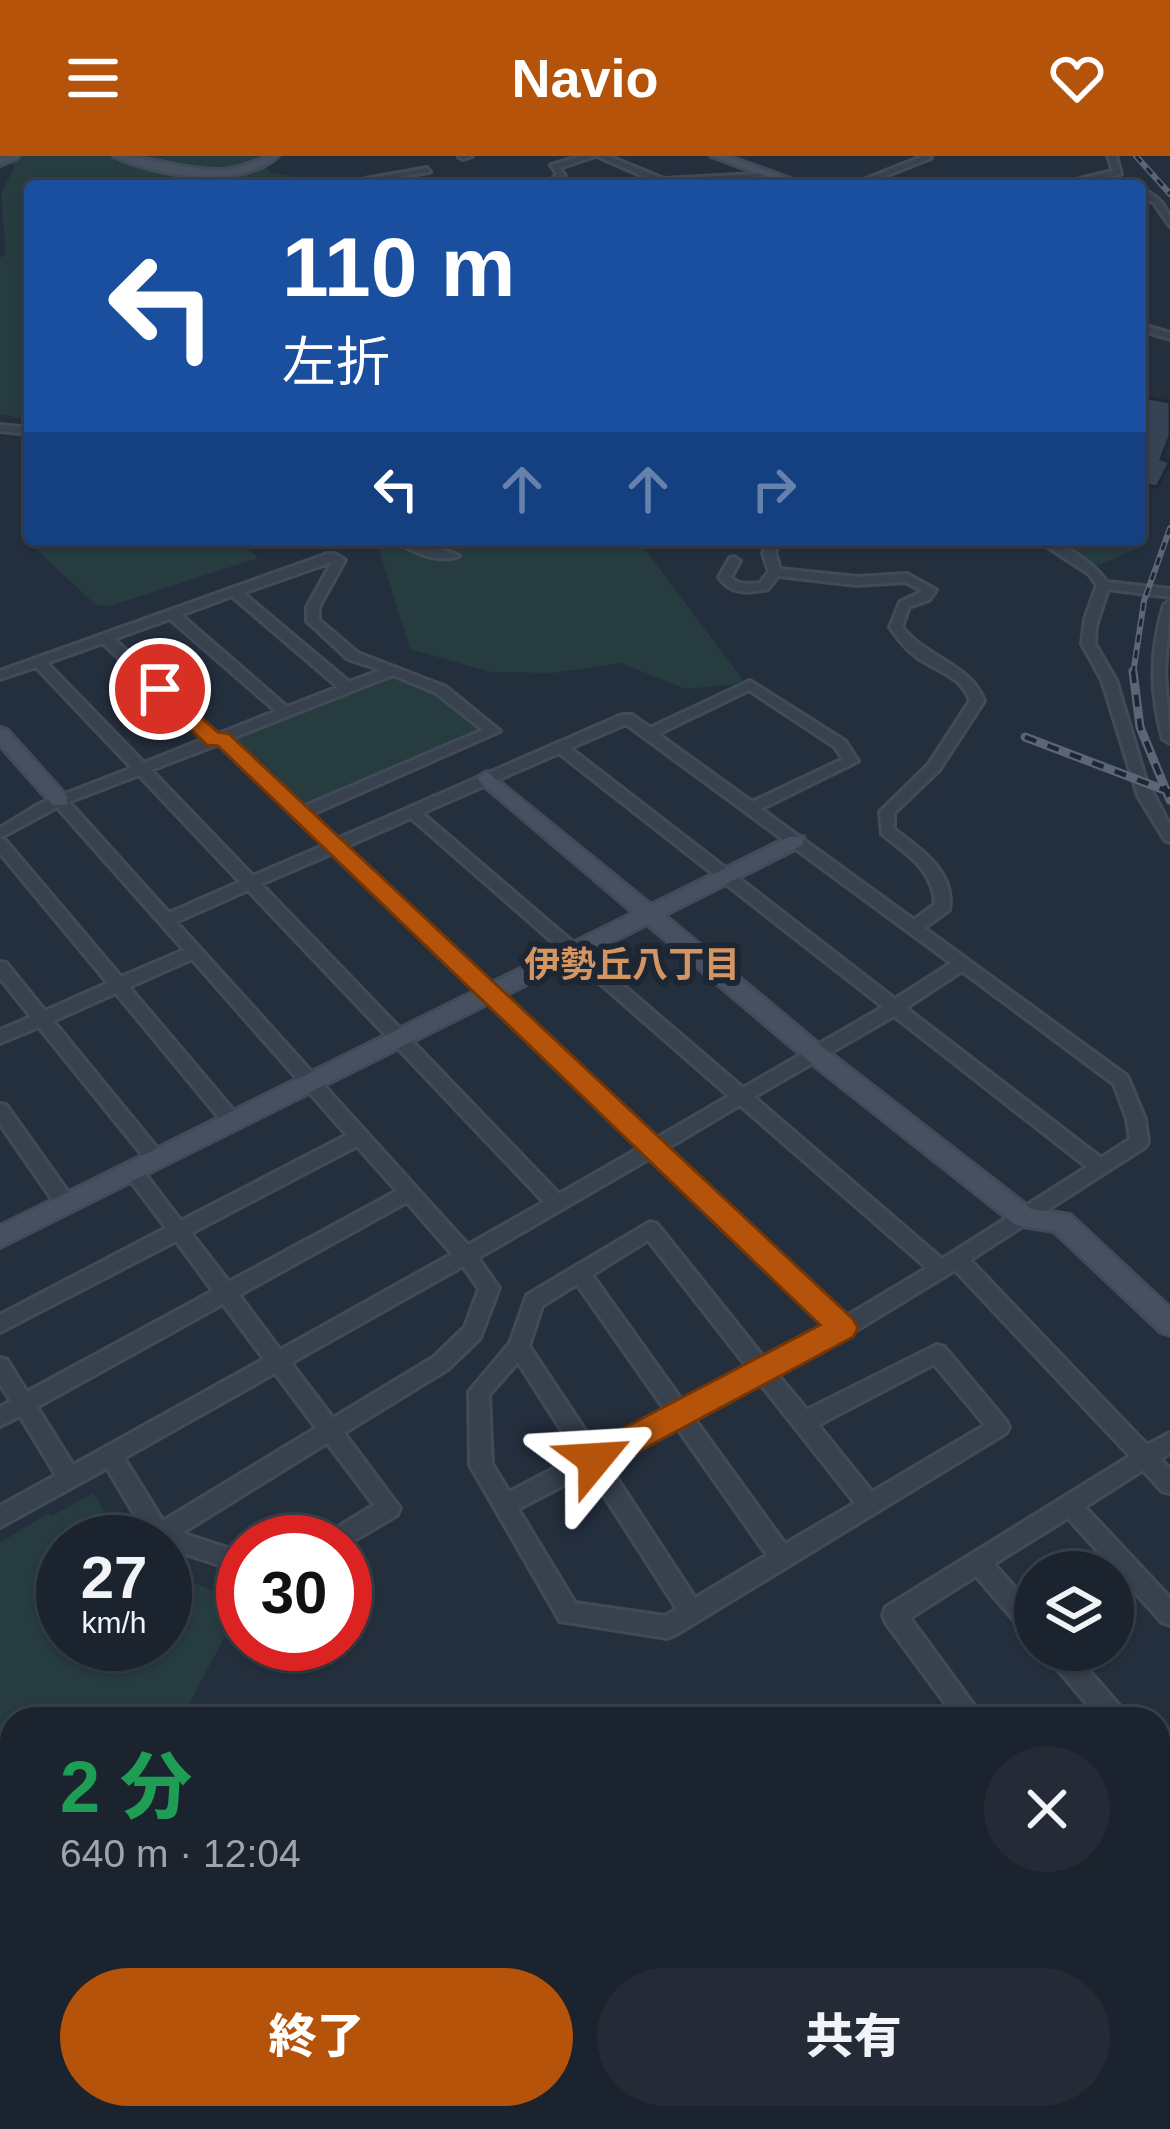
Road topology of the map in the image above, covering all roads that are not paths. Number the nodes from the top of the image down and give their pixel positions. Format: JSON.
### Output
{"nodes":[{"id":1,"x":13,"y":156,"type":"edge"},
{"id":2,"x":118,"y":156,"type":"edge"},
{"id":3,"x":273,"y":156,"type":"edge"},
{"id":4,"x":587,"y":156,"type":"edge"},
{"id":5,"x":601,"y":156,"type":"edge"},
{"id":6,"x":716,"y":156,"type":"edge"},
{"id":7,"x":1112,"y":156,"type":"edge"},
{"id":8,"x":927,"y":158,"type":"edge"},
{"id":9,"x":0,"y":162,"type":"edge"},
{"id":10,"x":620,"y":164,"type":"junction"},
{"id":11,"x":599,"y":168,"type":"dead end"},
{"id":12,"x":427,"y":170,"type":"dead end"},
{"id":13,"x":1118,"y":172,"type":"junction"},
{"id":14,"x":772,"y":175,"type":"junction"},
{"id":15,"x":371,"y":180,"type":"edge"},
{"id":16,"x":556,"y":180,"type":"edge"},
{"id":17,"x":660,"y":180,"type":"edge"},
{"id":18,"x":680,"y":180,"type":"edge"},
{"id":19,"x":787,"y":180,"type":"edge"},
{"id":20,"x":868,"y":180,"type":"edge"},
{"id":21,"x":1082,"y":180,"type":"edge"},
{"id":22,"x":1128,"y":180,"type":"edge"},
{"id":23,"x":1146,"y":194,"type":"edge"},
{"id":24,"x":1170,"y":224,"type":"edge"},
{"id":25,"x":333,"y":546,"type":"edge"},
{"id":26,"x":413,"y":546,"type":"edge"},
{"id":27,"x":772,"y":546,"type":"edge"},
{"id":28,"x":1053,"y":546,"type":"edge"},
{"id":29,"x":453,"y":556,"type":"dead end"},
{"id":30,"x":331,"y":557,"type":"junction"},
{"id":31,"x":734,"y":562,"type":"dead end"},
{"id":32,"x":775,"y":572,"type":"junction"},
{"id":33,"x":1103,"y":585,"type":"junction"},
{"id":34,"x":1170,"y":592,"type":"edge"},
{"id":35,"x":237,"y":593,"type":"junction"},
{"id":36,"x":1170,"y":605,"type":"edge"},
{"id":37,"x":172,"y":615,"type":"junction"},
{"id":38,"x":105,"y":637,"type":"junction"},
{"id":39,"x":38,"y":661,"type":"junction"},
{"id":40,"x":393,"y":670,"type":"junction"},
{"id":41,"x":0,"y":675,"type":"edge"},
{"id":42,"x":1164,"y":687,"type":"edge"},
{"id":43,"x":348,"y":688,"type":"junction"},
{"id":44,"x":1165,"y":707,"type":"edge"},
{"id":45,"x":286,"y":712,"type":"junction"},
{"id":46,"x":650,"y":733,"type":"junction"},
{"id":47,"x":0,"y":734,"type":"edge"},
{"id":48,"x":218,"y":739,"type":"junction"},
{"id":49,"x":1170,"y":739,"type":"edge"},
{"id":50,"x":560,"y":747,"type":"junction"},
{"id":51,"x":142,"y":770,"type":"junction"},
{"id":52,"x":487,"y":778,"type":"junction"},
{"id":53,"x":59,"y":801,"type":"junction"},
{"id":54,"x":750,"y":808,"type":"junction"},
{"id":55,"x":411,"y":811,"type":"junction"},
{"id":56,"x":299,"y":814,"type":"junction"},
{"id":57,"x":1170,"y":837,"type":"edge"},
{"id":58,"x":0,"y":838,"type":"edge"},
{"id":59,"x":796,"y":841,"type":"junction"},
{"id":60,"x":331,"y":846,"type":"junction"},
{"id":61,"x":727,"y":874,"type":"junction"},
{"id":62,"x":250,"y":881,"type":"junction"},
{"id":63,"x":648,"y":912,"type":"junction"},
{"id":64,"x":166,"y":920,"type":"junction"},
{"id":65,"x":914,"y":928,"type":"junction"},
{"id":66,"x":196,"y":951,"type":"junction"},
{"id":67,"x":571,"y":953,"type":"junction"},
{"id":68,"x":961,"y":964,"type":"junction"},
{"id":69,"x":0,"y":967,"type":"edge"},
{"id":70,"x":119,"y":985,"type":"junction"},
{"id":71,"x":488,"y":993,"type":"junction"},
{"id":72,"x":892,"y":1009,"type":"junction"},
{"id":73,"x":41,"y":1019,"type":"junction"},
{"id":74,"x":0,"y":1036,"type":"edge"},
{"id":75,"x":399,"y":1039,"type":"junction"},
{"id":76,"x":813,"y":1052,"type":"junction"},
{"id":77,"x":308,"y":1082,"type":"junction"},
{"id":78,"x":739,"y":1096,"type":"junction"},
{"id":79,"x":0,"y":1110,"type":"edge"},
{"id":80,"x":232,"y":1120,"type":"junction"},
{"id":81,"x":356,"y":1138,"type":"junction"},
{"id":82,"x":651,"y":1149,"type":"junction"},
{"id":83,"x":155,"y":1158,"type":"junction"},
{"id":84,"x":1098,"y":1166,"type":"junction"},
{"id":85,"x":133,"y":1171,"type":"junction"},
{"id":86,"x":406,"y":1194,"type":"junction"},
{"id":87,"x":66,"y":1204,"type":"junction"},
{"id":88,"x":557,"y":1204,"type":"junction"},
{"id":89,"x":1025,"y":1218,"type":"junction"},
{"id":90,"x":176,"y":1233,"type":"junction"},
{"id":91,"x":0,"y":1237,"type":"edge"},
{"id":92,"x":465,"y":1255,"type":"junction"},
{"id":93,"x":949,"y":1264,"type":"junction"},
{"id":94,"x":581,"y":1275,"type":"junction"},
{"id":95,"x":226,"y":1295,"type":"junction"},
{"id":96,"x":0,"y":1324,"type":"edge"},
{"id":97,"x":1170,"y":1324,"type":"edge"},
{"id":98,"x":843,"y":1328,"type":"junction"},
{"id":99,"x":519,"y":1347,"type":"junction"},
{"id":100,"x":277,"y":1360,"type":"junction"},
{"id":101,"x":0,"y":1366,"type":"edge"},
{"id":102,"x":762,"y":1373,"type":"junction"},
{"id":103,"x":23,"y":1404,"type":"junction"},
{"id":104,"x":681,"y":1414,"type":"junction"},
{"id":105,"x":0,"y":1417,"type":"edge"},
{"id":106,"x":804,"y":1422,"type":"junction"},
{"id":107,"x":331,"y":1432,"type":"junction"},
{"id":108,"x":1170,"y":1442,"type":"edge"},
{"id":109,"x":111,"y":1456,"type":"junction"},
{"id":110,"x":1145,"y":1458,"type":"junction"},
{"id":111,"x":595,"y":1459,"type":"junction"},
{"id":112,"x":68,"y":1477,"type":"junction"},
{"id":113,"x":1170,"y":1484,"type":"edge"},
{"id":114,"x":868,"y":1503,"type":"junction"},
{"id":115,"x":505,"y":1505,"type":"junction"},
{"id":116,"x":1070,"y":1505,"type":"junction"},
{"id":117,"x":147,"y":1515,"type":"edge"},
{"id":118,"x":192,"y":1515,"type":"edge"},
{"id":119,"x":0,"y":1517,"type":"edge"},
{"id":120,"x":372,"y":1518,"type":"edge"},
{"id":121,"x":781,"y":1557,"type":"junction"},
{"id":122,"x":978,"y":1562,"type":"junction"},
{"id":123,"x":1014,"y":1603,"type":"edge"},
{"id":124,"x":692,"y":1612,"type":"junction"},
{"id":125,"x":1170,"y":1614,"type":"edge"},
{"id":126,"x":1074,"y":1671,"type":"edge"},
{"id":127,"x":963,"y":1707,"type":"edge"},
{"id":128,"x":1106,"y":1707,"type":"edge"}],
"edges":[{"from":1,"to":9,"type":"street"},
{"from":2,"to":3,"type":"street"},
{"from":4,"to":16,"type":"street"},
{"from":5,"to":10,"type":"street"},
{"from":6,"to":14,"type":"street"},
{"from":7,"to":13,"type":"street"},
{"from":8,"to":20,"type":"street"},
{"from":10,"to":11,"type":"street"},
{"from":10,"to":17,"type":"street"},
{"from":12,"to":15,"type":"street"},
{"from":13,"to":21,"type":"street"},
{"from":13,"to":22,"type":"street"},
{"from":14,"to":18,"type":"street"},
{"from":14,"to":19,"type":"street"},
{"from":23,"to":24,"type":"street"},
{"from":25,"to":30,"type":"street"},
{"from":26,"to":29,"type":"street"},
{"from":27,"to":32,"type":"street"},
{"from":28,"to":33,"type":"street"},
{"from":30,"to":35,"type":"street"},
{"from":30,"to":40,"type":"street"},
{"from":31,"to":32,"type":"street"},
{"from":32,"to":65,"type":"street"},
{"from":33,"to":34,"type":"street"},
{"from":33,"to":57,"type":"street"},
{"from":35,"to":37,"type":"street"},
{"from":35,"to":43,"type":"street"},
{"from":36,"to":42,"type":"street"},
{"from":37,"to":38,"type":"street"},
{"from":37,"to":45,"type":"street"},
{"from":38,"to":39,"type":"street"},
{"from":38,"to":48,"type":"street"},
{"from":39,"to":41,"type":"street"},
{"from":39,"to":51,"type":"street"},
{"from":40,"to":43,"type":"street"},
{"from":40,"to":56,"type":"street"},
{"from":42,"to":44,"type":"street"},
{"from":43,"to":45,"type":"street"},
{"from":44,"to":49,"type":"street"},
{"from":45,"to":48,"type":"street"},
{"from":46,"to":50,"type":"street"},
{"from":46,"to":54,"type":"street"},
{"from":46,"to":54,"type":"street"},
{"from":47,"to":53,"type":"street"},
{"from":48,"to":51,"type":"street"},
{"from":48,"to":56,"type":"street"},
{"from":50,"to":52,"type":"street"},
{"from":50,"to":61,"type":"street"},
{"from":51,"to":53,"type":"street"},
{"from":51,"to":62,"type":"street"},
{"from":52,"to":55,"type":"street"},
{"from":52,"to":63,"type":"street"},
{"from":53,"to":58,"type":"street"},
{"from":53,"to":64,"type":"street"},
{"from":54,"to":59,"type":"street"},
{"from":55,"to":60,"type":"street"},
{"from":55,"to":67,"type":"street"},
{"from":56,"to":60,"type":"street"},
{"from":58,"to":70,"type":"street"},
{"from":59,"to":61,"type":"street"},
{"from":59,"to":65,"type":"street"},
{"from":60,"to":62,"type":"street"},
{"from":60,"to":71,"type":"street"},
{"from":61,"to":63,"type":"street"},
{"from":61,"to":72,"type":"street"},
{"from":62,"to":64,"type":"street"},
{"from":62,"to":75,"type":"street"},
{"from":63,"to":67,"type":"street"},
{"from":63,"to":76,"type":"street"},
{"from":64,"to":66,"type":"street"},
{"from":65,"to":68,"type":"street"},
{"from":66,"to":70,"type":"street"},
{"from":66,"to":77,"type":"street"},
{"from":67,"to":71,"type":"street"},
{"from":67,"to":78,"type":"street"},
{"from":68,"to":72,"type":"street"},
{"from":68,"to":84,"type":"street"},
{"from":69,"to":73,"type":"street"},
{"from":70,"to":73,"type":"street"},
{"from":70,"to":80,"type":"street"},
{"from":71,"to":75,"type":"street"},
{"from":71,"to":82,"type":"street"},
{"from":72,"to":76,"type":"street"},
{"from":72,"to":84,"type":"street"},
{"from":73,"to":74,"type":"street"},
{"from":73,"to":83,"type":"street"},
{"from":75,"to":77,"type":"street"},
{"from":75,"to":88,"type":"street"},
{"from":76,"to":78,"type":"street"},
{"from":76,"to":89,"type":"street"},
{"from":77,"to":80,"type":"street"},
{"from":77,"to":81,"type":"street"},
{"from":78,"to":82,"type":"street"},
{"from":78,"to":93,"type":"street"},
{"from":79,"to":87,"type":"street"},
{"from":80,"to":83,"type":"street"},
{"from":81,"to":86,"type":"street"},
{"from":81,"to":90,"type":"street"},
{"from":82,"to":88,"type":"street"},
{"from":82,"to":98,"type":"street"},
{"from":83,"to":85,"type":"street"},
{"from":84,"to":89,"type":"street"},
{"from":85,"to":87,"type":"street"},
{"from":85,"to":90,"type":"street"},
{"from":86,"to":92,"type":"street"},
{"from":86,"to":95,"type":"street"},
{"from":87,"to":91,"type":"street"},
{"from":88,"to":92,"type":"street"},
{"from":89,"to":93,"type":"street"},
{"from":89,"to":97,"type":"street"},
{"from":90,"to":95,"type":"street"},
{"from":90,"to":96,"type":"street"},
{"from":92,"to":100,"type":"street"},
{"from":92,"to":107,"type":"street"},
{"from":93,"to":98,"type":"street"},
{"from":93,"to":110,"type":"street"},
{"from":94,"to":99,"type":"street"},
{"from":94,"to":102,"type":"street"},
{"from":94,"to":104,"type":"street"},
{"from":95,"to":100,"type":"street"},
{"from":95,"to":103,"type":"street"},
{"from":98,"to":102,"type":"street"},
{"from":99,"to":111,"type":"street"},
{"from":99,"to":115,"type":"street"},
{"from":100,"to":107,"type":"street"},
{"from":100,"to":109,"type":"street"},
{"from":101,"to":103,"type":"street"},
{"from":102,"to":104,"type":"street"},
{"from":102,"to":106,"type":"street"},
{"from":103,"to":105,"type":"street"},
{"from":103,"to":112,"type":"street"},
{"from":104,"to":111,"type":"street"},
{"from":104,"to":121,"type":"street"},
{"from":106,"to":114,"type":"street"},
{"from":106,"to":114,"type":"street"},
{"from":107,"to":118,"type":"street"},
{"from":107,"to":120,"type":"street"},
{"from":108,"to":110,"type":"street"},
{"from":109,"to":112,"type":"street"},
{"from":109,"to":117,"type":"street"},
{"from":110,"to":113,"type":"street"},
{"from":110,"to":116,"type":"street"},
{"from":111,"to":115,"type":"street"},
{"from":111,"to":124,"type":"street"},
{"from":112,"to":119,"type":"street"},
{"from":114,"to":121,"type":"street"},
{"from":115,"to":124,"type":"street"},
{"from":116,"to":122,"type":"street"},
{"from":116,"to":125,"type":"street"},
{"from":121,"to":124,"type":"street"},
{"from":122,"to":123,"type":"street"},
{"from":122,"to":127,"type":"street"},
{"from":126,"to":128,"type":"street"}]}
